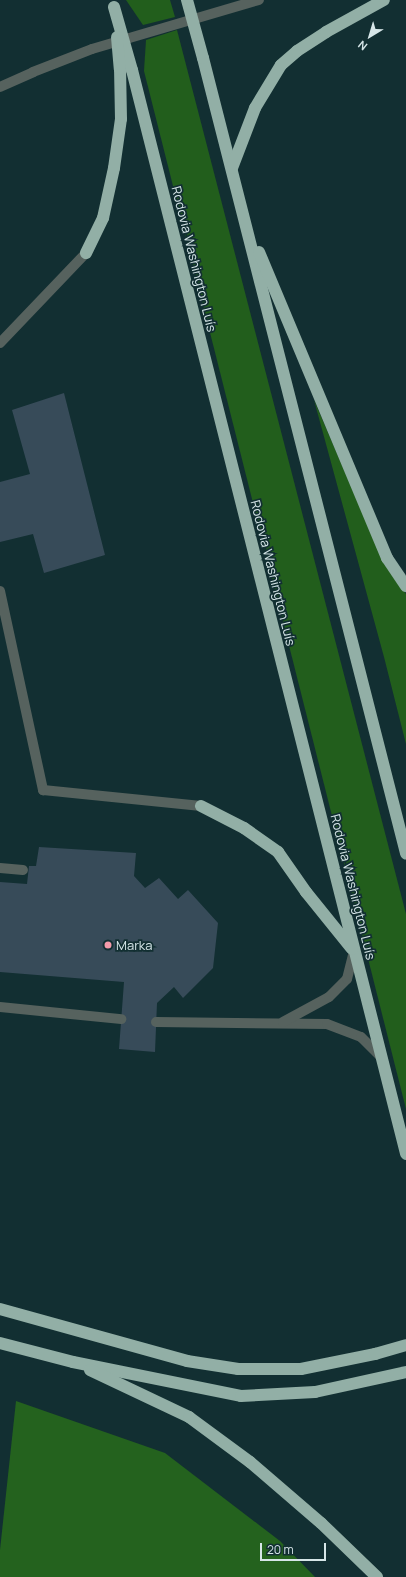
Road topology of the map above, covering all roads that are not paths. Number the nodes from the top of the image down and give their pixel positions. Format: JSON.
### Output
{"nodes":[{"id":1,"x":187,"y":0,"type":"edge"},
{"id":2,"x":259,"y":0,"type":"edge"},
{"id":3,"x":384,"y":0,"type":"edge"},
{"id":4,"x":113,"y":4,"type":"edge"},
{"id":5,"x":0,"y":87,"type":"edge"},
{"id":6,"x":232,"y":168,"type":"junction"},
{"id":7,"x":242,"y":210,"type":"junction"},
{"id":8,"x":86,"y":253,"type":"joint"},
{"id":9,"x":0,"y":343,"type":"edge"},
{"id":10,"x":406,"y":586,"type":"edge"},
{"id":11,"x":0,"y":591,"type":"edge"},
{"id":12,"x":201,"y":806,"type":"joint"},
{"id":13,"x":406,"y":852,"type":"edge"},
{"id":14,"x":0,"y":868,"type":"edge"},
{"id":15,"x":23,"y":870,"type":"dead end"},
{"id":16,"x":354,"y":951,"type":"junction"},
{"id":17,"x":0,"y":1007,"type":"edge"},
{"id":18,"x":121,"y":1019,"type":"dead end"},
{"id":19,"x":156,"y":1022,"type":"dead end"},
{"id":20,"x":283,"y":1022,"type":"junction"},
{"id":21,"x":381,"y":1057,"type":"junction"},
{"id":22,"x":406,"y":1154,"type":"edge"},
{"id":23,"x":0,"y":1309,"type":"edge"},
{"id":24,"x":0,"y":1343,"type":"edge"},
{"id":25,"x":406,"y":1345,"type":"edge"},
{"id":26,"x":72,"y":1362,"type":"junction"},
{"id":27,"x":403,"y":1373,"type":"edge"},
{"id":28,"x":377,"y":1577,"type":"edge"}],
"edges":[{"from":1,"to":6,"type":"highway","bridge":true},
{"from":2,"to":5,"type":"street"},
{"from":3,"to":6,"type":"highway"},
{"from":4,"to":8,"type":"highway","bridge":true},
{"from":4,"to":16,"type":"highway","name":"Rodovia Washington Luís","bridge":true},
{"from":6,"to":7,"type":"highway"},
{"from":7,"to":10,"type":"highway"},
{"from":7,"to":13,"type":"highway"},
{"from":8,"to":9,"type":"street"},
{"from":11,"to":12,"type":"street"},
{"from":12,"to":16,"type":"highway"},
{"from":14,"to":15,"type":"street"},
{"from":16,"to":20,"type":"street"},
{"from":16,"to":21,"type":"highway","name":"Rodovia Washington Luís"},
{"from":17,"to":18,"type":"street"},
{"from":19,"to":20,"type":"street"},
{"from":20,"to":21,"type":"street"},
{"from":21,"to":22,"type":"highway","name":"Rodovia Washington Luís"},
{"from":23,"to":25,"type":"highway"},
{"from":24,"to":26,"type":"highway"},
{"from":26,"to":27,"type":"highway"},
{"from":26,"to":28,"type":"highway"}]}
